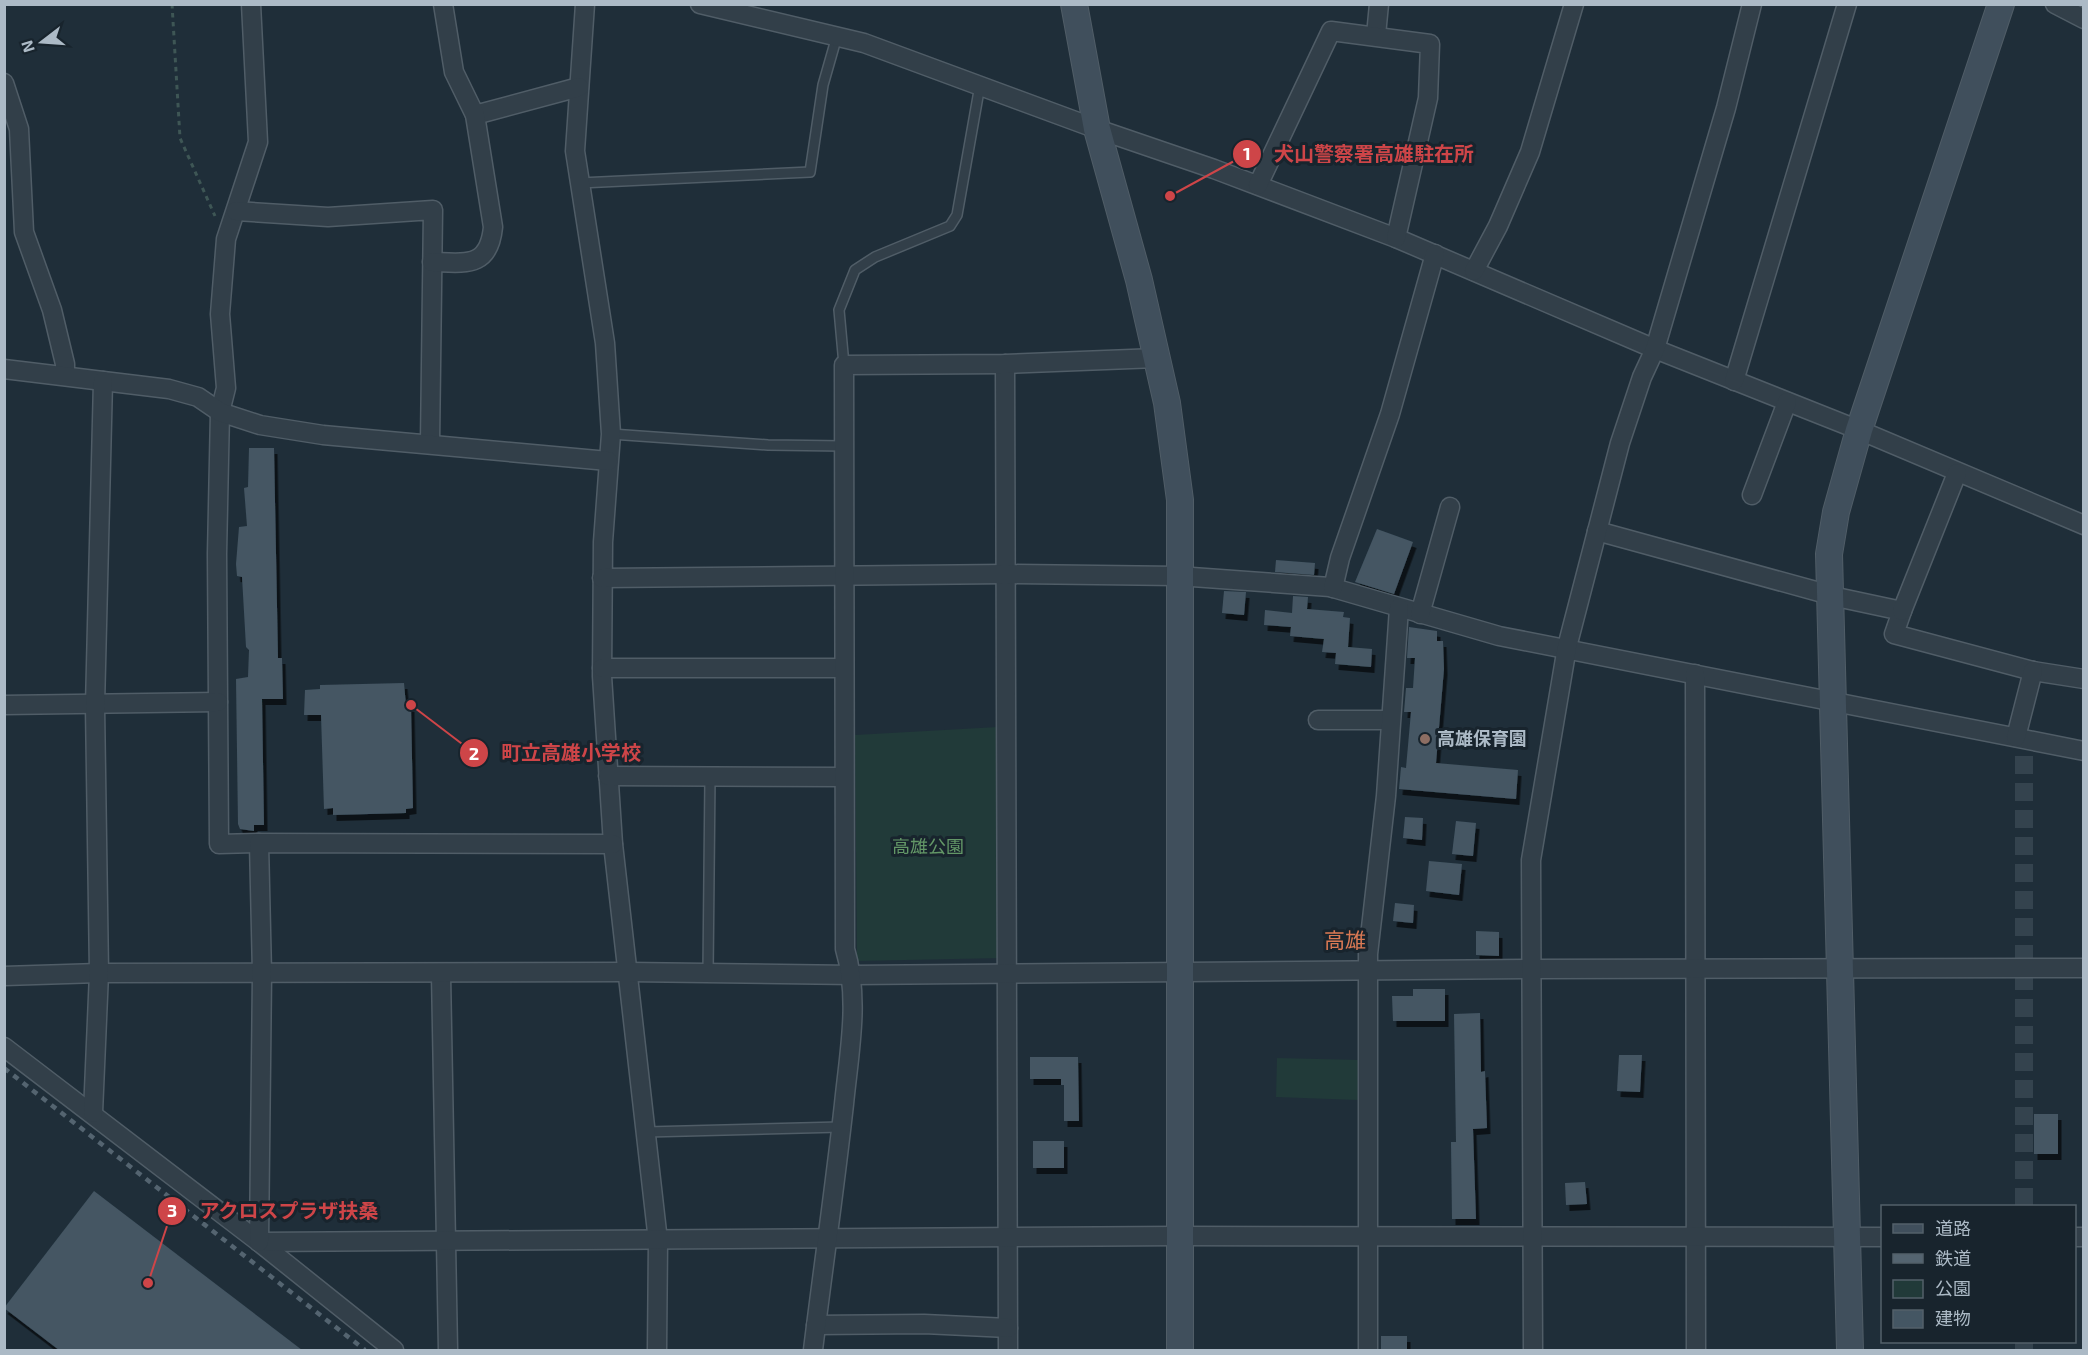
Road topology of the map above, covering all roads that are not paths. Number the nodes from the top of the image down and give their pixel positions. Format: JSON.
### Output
{"nodes":[{"id":1,"x":251,"y":4,"type":"edge"},
{"id":2,"x":443,"y":4,"type":"edge"},
{"id":3,"x":585,"y":4,"type":"edge"},
{"id":4,"x":700,"y":4,"type":"edge"},
{"id":5,"x":1074,"y":4,"type":"edge"},
{"id":6,"x":1379,"y":4,"type":"edge"},
{"id":7,"x":1574,"y":4,"type":"edge"},
{"id":8,"x":1752,"y":4,"type":"edge"},
{"id":9,"x":1847,"y":4,"type":"edge"},
{"id":10,"x":2001,"y":4,"type":"edge"},
{"id":11,"x":2055,"y":4,"type":"edge"},
{"id":12,"x":2084,"y":19,"type":"edge"},
{"id":13,"x":1376,"y":34,"type":"junction"},
{"id":14,"x":837,"y":36,"type":"junction"},
{"id":15,"x":4,"y":83,"type":"edge"},
{"id":16,"x":980,"y":84,"type":"junction"},
{"id":17,"x":579,"y":87,"type":"junction"},
{"id":18,"x":476,"y":115,"type":"junction"},
{"id":19,"x":1097,"y":129,"type":"junction"},
{"id":20,"x":12,"y":130,"type":"edge"},
{"id":21,"x":580,"y":183,"type":"junction"},
{"id":22,"x":1258,"y":185,"type":"junction"},
{"id":23,"x":236,"y":211,"type":"junction"},
{"id":24,"x":1396,"y":238,"type":"junction"},
{"id":25,"x":1435,"y":254,"type":"junction"},
{"id":26,"x":432,"y":262,"type":"junction"},
{"id":27,"x":1474,"y":271,"type":"junction"},
{"id":28,"x":1655,"y":349,"type":"junction"},
{"id":29,"x":1157,"y":358,"type":"junction"},
{"id":30,"x":844,"y":364,"type":"junction"},
{"id":31,"x":1005,"y":364,"type":"junction"},
{"id":32,"x":4,"y":369,"type":"edge"},
{"id":33,"x":64,"y":375,"type":"junction"},
{"id":34,"x":103,"y":381,"type":"junction"},
{"id":35,"x":1734,"y":381,"type":"junction"},
{"id":36,"x":1787,"y":402,"type":"junction"},
{"id":37,"x":220,"y":412,"type":"junction"},
{"id":38,"x":1859,"y":430,"type":"junction"},
{"id":39,"x":611,"y":434,"type":"junction"},
{"id":40,"x":430,"y":443,"type":"junction"},
{"id":41,"x":844,"y":446,"type":"junction"},
{"id":42,"x":608,"y":462,"type":"junction"},
{"id":43,"x":1957,"y":473,"type":"junction"},
{"id":44,"x":1752,"y":495,"type":"dead end"},
{"id":45,"x":1450,"y":507,"type":"dead end"},
{"id":46,"x":2084,"y":525,"type":"edge"},
{"id":47,"x":1597,"y":531,"type":"junction"},
{"id":48,"x":844,"y":574,"type":"junction"},
{"id":49,"x":1006,"y":574,"type":"junction"},
{"id":50,"x":1178,"y":576,"type":"junction"},
{"id":51,"x":602,"y":578,"type":"junction"},
{"id":52,"x":1333,"y":588,"type":"junction"},
{"id":53,"x":1829,"y":592,"type":"junction"},
{"id":54,"x":1399,"y":608,"type":"junction"},
{"id":55,"x":1902,"y":611,"type":"junction"},
{"id":56,"x":1420,"y":614,"type":"junction"},
{"id":57,"x":1567,"y":647,"type":"junction"},
{"id":58,"x":602,"y":668,"type":"junction"},
{"id":59,"x":844,"y":668,"type":"junction"},
{"id":60,"x":2032,"y":671,"type":"junction"},
{"id":61,"x":1695,"y":674,"type":"junction"},
{"id":62,"x":2084,"y":679,"type":"edge"},
{"id":63,"x":1832,"y":700,"type":"junction"},
{"id":64,"x":218,"y":702,"type":"junction"},
{"id":65,"x":4,"y":705,"type":"edge"},
{"id":66,"x":95,"y":706,"type":"junction"},
{"id":67,"x":1318,"y":720,"type":"dead end"},
{"id":68,"x":1390,"y":720,"type":"junction"},
{"id":69,"x":2016,"y":737,"type":"junction"},
{"id":70,"x":2084,"y":751,"type":"edge"},
{"id":71,"x":608,"y":776,"type":"junction"},
{"id":72,"x":710,"y":777,"type":"junction"},
{"id":73,"x":844,"y":777,"type":"junction"},
{"id":74,"x":259,"y":843,"type":"junction"},
{"id":75,"x":613,"y":844,"type":"junction"},
{"id":76,"x":1840,"y":968,"type":"junction"},
{"id":77,"x":2084,"y":968,"type":"edge"},
{"id":78,"x":1532,"y":969,"type":"junction"},
{"id":79,"x":1696,"y":970,"type":"junction"},
{"id":80,"x":1180,"y":971,"type":"junction"},
{"id":81,"x":1368,"y":971,"type":"junction"},
{"id":82,"x":628,"y":972,"type":"junction"},
{"id":83,"x":1008,"y":972,"type":"junction"},
{"id":84,"x":99,"y":973,"type":"junction"},
{"id":85,"x":708,"y":973,"type":"junction"},
{"id":86,"x":262,"y":974,"type":"junction"},
{"id":87,"x":441,"y":974,"type":"junction"},
{"id":88,"x":853,"y":975,"type":"junction"},
{"id":89,"x":4,"y":976,"type":"edge"},
{"id":90,"x":4,"y":1047,"type":"edge"},
{"id":91,"x":93,"y":1113,"type":"junction"},
{"id":92,"x":841,"y":1127,"type":"junction"},
{"id":93,"x":646,"y":1132,"type":"junction"},
{"id":94,"x":1179,"y":1236,"type":"junction"},
{"id":95,"x":1368,"y":1237,"type":"junction"},
{"id":96,"x":1533,"y":1237,"type":"junction"},
{"id":97,"x":1881,"y":1237,"type":"edge"},
{"id":98,"x":1009,"y":1238,"type":"junction"},
{"id":99,"x":1696,"y":1238,"type":"junction"},
{"id":100,"x":1847,"y":1238,"type":"junction"},
{"id":101,"x":446,"y":1239,"type":"junction"},
{"id":102,"x":825,"y":1239,"type":"junction"},
{"id":103,"x":658,"y":1241,"type":"junction"},
{"id":104,"x":259,"y":1242,"type":"junction"},
{"id":105,"x":816,"y":1325,"type":"junction"},
{"id":106,"x":1008,"y":1328,"type":"junction"},
{"id":107,"x":394,"y":1350,"type":"edge"},
{"id":108,"x":448,"y":1350,"type":"edge"},
{"id":109,"x":657,"y":1350,"type":"edge"},
{"id":110,"x":813,"y":1350,"type":"edge"},
{"id":111,"x":1008,"y":1350,"type":"edge"},
{"id":112,"x":1180,"y":1350,"type":"edge"},
{"id":113,"x":1368,"y":1350,"type":"edge"},
{"id":114,"x":1533,"y":1350,"type":"edge"},
{"id":115,"x":1696,"y":1350,"type":"edge"},
{"id":116,"x":1850,"y":1350,"type":"edge"}],
"edges":[{"from":1,"to":23,"type":"street"},
{"from":2,"to":18,"type":"street"},
{"from":3,"to":17,"type":"street"},
{"from":4,"to":14,"type":"street"},
{"from":5,"to":19,"type":"street"},
{"from":6,"to":13,"type":"street"},
{"from":7,"to":27,"type":"street"},
{"from":8,"to":28,"type":"street"},
{"from":9,"to":35,"type":"street"},
{"from":10,"to":38,"type":"street"},
{"from":11,"to":12,"type":"street"},
{"from":13,"to":22,"type":"street"},
{"from":13,"to":24,"type":"street"},
{"from":14,"to":16,"type":"street"},
{"from":14,"to":21,"type":"lane"},
{"from":15,"to":20,"type":"street"},
{"from":16,"to":19,"type":"street"},
{"from":16,"to":30,"type":"lane"},
{"from":17,"to":18,"type":"street"},
{"from":17,"to":21,"type":"street"},
{"from":18,"to":26,"type":"street"},
{"from":19,"to":22,"type":"street"},
{"from":19,"to":29,"type":"street"},
{"from":20,"to":33,"type":"street"},
{"from":21,"to":39,"type":"street"},
{"from":22,"to":24,"type":"street"},
{"from":23,"to":26,"type":"street"},
{"from":23,"to":37,"type":"street"},
{"from":24,"to":25,"type":"street"},
{"from":25,"to":27,"type":"street"},
{"from":25,"to":52,"type":"street"},
{"from":26,"to":40,"type":"street"},
{"from":27,"to":28,"type":"street"},
{"from":28,"to":35,"type":"street"},
{"from":28,"to":47,"type":"street"},
{"from":29,"to":31,"type":"street"},
{"from":29,"to":50,"type":"street"},
{"from":30,"to":31,"type":"street"},
{"from":30,"to":41,"type":"street"},
{"from":31,"to":49,"type":"street"},
{"from":32,"to":33,"type":"street"},
{"from":33,"to":34,"type":"street"},
{"from":34,"to":37,"type":"street"},
{"from":34,"to":66,"type":"street"},
{"from":35,"to":36,"type":"street"},
{"from":36,"to":38,"type":"street"},
{"from":36,"to":44,"type":"street"},
{"from":37,"to":40,"type":"street"},
{"from":37,"to":64,"type":"street"},
{"from":38,"to":43,"type":"street"},
{"from":38,"to":53,"type":"street"},
{"from":39,"to":41,"type":"lane"},
{"from":39,"to":42,"type":"street"},
{"from":40,"to":42,"type":"street"},
{"from":41,"to":48,"type":"street"},
{"from":42,"to":51,"type":"street"},
{"from":43,"to":46,"type":"street"},
{"from":43,"to":55,"type":"street"},
{"from":45,"to":56,"type":"street"},
{"from":47,"to":53,"type":"street"},
{"from":47,"to":57,"type":"street"},
{"from":48,"to":49,"type":"street"},
{"from":48,"to":51,"type":"street"},
{"from":48,"to":59,"type":"street"},
{"from":49,"to":50,"type":"street"},
{"from":49,"to":83,"type":"street"},
{"from":50,"to":52,"type":"street"},
{"from":50,"to":80,"type":"street"},
{"from":51,"to":58,"type":"street"},
{"from":52,"to":54,"type":"street"},
{"from":53,"to":55,"type":"street"},
{"from":53,"to":63,"type":"street"},
{"from":54,"to":56,"type":"street"},
{"from":54,"to":68,"type":"street"},
{"from":55,"to":60,"type":"street"},
{"from":56,"to":57,"type":"street"},
{"from":57,"to":61,"type":"street"},
{"from":57,"to":78,"type":"street"},
{"from":58,"to":59,"type":"street"},
{"from":58,"to":71,"type":"street"},
{"from":59,"to":73,"type":"street"},
{"from":60,"to":62,"type":"street"},
{"from":60,"to":69,"type":"street"},
{"from":61,"to":63,"type":"street"},
{"from":61,"to":79,"type":"street"},
{"from":63,"to":69,"type":"street"},
{"from":63,"to":76,"type":"street"},
{"from":64,"to":66,"type":"street"},
{"from":64,"to":74,"type":"street"},
{"from":65,"to":66,"type":"street"},
{"from":66,"to":84,"type":"street"},
{"from":67,"to":68,"type":"street"},
{"from":68,"to":81,"type":"street"},
{"from":69,"to":70,"type":"street"},
{"from":71,"to":72,"type":"street"},
{"from":71,"to":75,"type":"street"},
{"from":72,"to":73,"type":"street"},
{"from":72,"to":85,"type":"lane"},
{"from":73,"to":88,"type":"street"},
{"from":74,"to":75,"type":"street"},
{"from":74,"to":86,"type":"street"},
{"from":75,"to":82,"type":"street"},
{"from":76,"to":77,"type":"street"},
{"from":76,"to":79,"type":"street"},
{"from":76,"to":100,"type":"street"},
{"from":78,"to":79,"type":"street"},
{"from":78,"to":81,"type":"street"},
{"from":78,"to":96,"type":"street"},
{"from":79,"to":99,"type":"street"},
{"from":80,"to":81,"type":"street"},
{"from":80,"to":83,"type":"street"},
{"from":80,"to":94,"type":"street"},
{"from":81,"to":95,"type":"street"},
{"from":82,"to":85,"type":"street"},
{"from":82,"to":87,"type":"street"},
{"from":82,"to":93,"type":"street"},
{"from":83,"to":88,"type":"street"},
{"from":83,"to":98,"type":"street"},
{"from":84,"to":86,"type":"street"},
{"from":84,"to":89,"type":"street"},
{"from":84,"to":91,"type":"street"},
{"from":85,"to":88,"type":"street"},
{"from":86,"to":87,"type":"street"},
{"from":86,"to":104,"type":"street"},
{"from":87,"to":101,"type":"street"},
{"from":88,"to":92,"type":"street"},
{"from":90,"to":91,"type":"street"},
{"from":91,"to":104,"type":"street"},
{"from":92,"to":93,"type":"lane"},
{"from":92,"to":102,"type":"street"},
{"from":93,"to":103,"type":"street"},
{"from":94,"to":95,"type":"street"},
{"from":94,"to":98,"type":"street"},
{"from":94,"to":112,"type":"street"},
{"from":95,"to":96,"type":"street"},
{"from":95,"to":113,"type":"street"},
{"from":96,"to":99,"type":"street"},
{"from":96,"to":114,"type":"street"},
{"from":97,"to":100,"type":"street"},
{"from":98,"to":102,"type":"street"},
{"from":98,"to":106,"type":"street"},
{"from":99,"to":100,"type":"street"},
{"from":99,"to":115,"type":"street"},
{"from":100,"to":116,"type":"street"},
{"from":101,"to":103,"type":"street"},
{"from":101,"to":104,"type":"street"},
{"from":101,"to":108,"type":"street"},
{"from":102,"to":103,"type":"street"},
{"from":102,"to":105,"type":"street"},
{"from":103,"to":109,"type":"street"},
{"from":104,"to":107,"type":"street"},
{"from":105,"to":106,"type":"street"},
{"from":105,"to":110,"type":"street"},
{"from":106,"to":111,"type":"street"}]}
